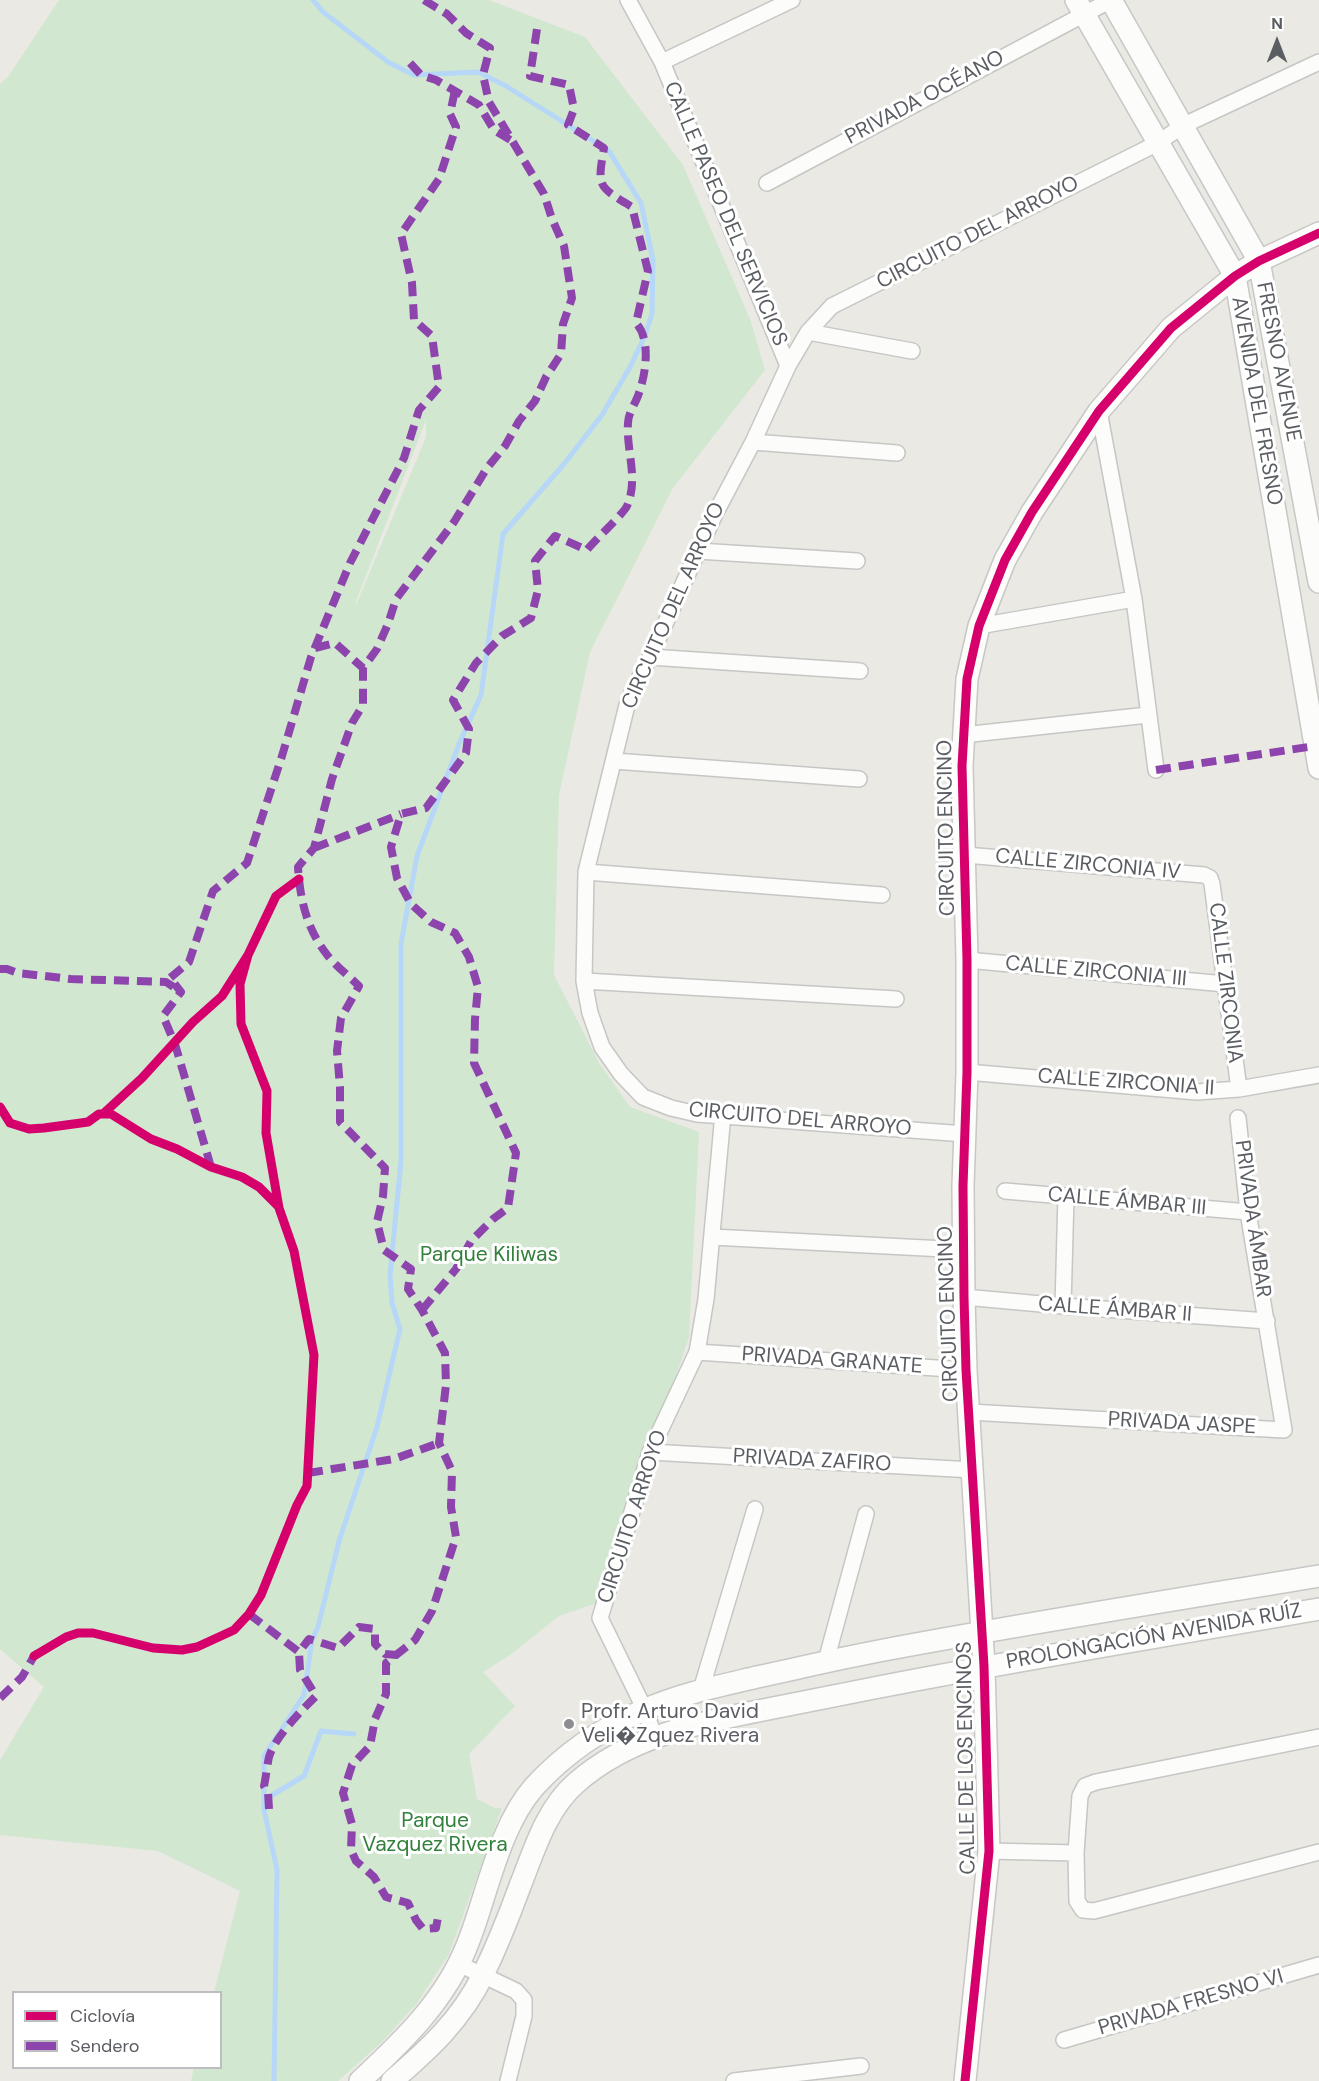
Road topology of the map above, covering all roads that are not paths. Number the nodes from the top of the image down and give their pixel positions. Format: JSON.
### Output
{"nodes":[{"id":1,"x":628,"y":0,"type":"edge"},
{"id":2,"x":792,"y":0,"type":"edge"},
{"id":3,"x":1111,"y":0,"type":"edge"},
{"id":4,"x":1079,"y":7,"type":"edge"},
{"id":5,"x":662,"y":62,"type":"junction"},
{"id":6,"x":1319,"y":62,"type":"edge"},
{"id":7,"x":1182,"y":126,"type":"junction"},
{"id":8,"x":1158,"y":143,"type":"junction"},
{"id":9,"x":767,"y":183,"type":"dead end"},
{"id":10,"x":1319,"y":233,"type":"edge"},
{"id":11,"x":1259,"y":261,"type":"junction"},
{"id":12,"x":1235,"y":276,"type":"junction"},
{"id":13,"x":808,"y":332,"type":"junction"},
{"id":14,"x":912,"y":351,"type":"dead end"},
{"id":15,"x":788,"y":366,"type":"junction"},
{"id":16,"x":1099,"y":411,"type":"junction"},
{"id":17,"x":753,"y":442,"type":"junction"},
{"id":18,"x":897,"y":453,"type":"dead end"},
{"id":19,"x":698,"y":551,"type":"junction"},
{"id":20,"x":857,"y":561,"type":"dead end"},
{"id":21,"x":1319,"y":582,"type":"edge"},
{"id":22,"x":1134,"y":599,"type":"junction"},
{"id":23,"x":979,"y":626,"type":"junction"},
{"id":24,"x":650,"y":657,"type":"junction"},
{"id":25,"x":860,"y":671,"type":"dead end"},
{"id":26,"x":1148,"y":715,"type":"junction"},
{"id":27,"x":963,"y":735,"type":"junction"},
{"id":28,"x":614,"y":761,"type":"junction"},
{"id":29,"x":1319,"y":768,"type":"edge"},
{"id":30,"x":1156,"y":770,"type":"dead end"},
{"id":31,"x":859,"y":779,"type":"dead end"},
{"id":32,"x":965,"y":855,"type":"junction"},
{"id":33,"x":586,"y":872,"type":"junction"},
{"id":34,"x":1210,"y":878,"type":"joint"},
{"id":35,"x":882,"y":895,"type":"dead end"},
{"id":36,"x":968,"y":960,"type":"junction"},
{"id":37,"x":584,"y":981,"type":"junction"},
{"id":38,"x":1225,"y":984,"type":"junction"},
{"id":39,"x":896,"y":999,"type":"dead end"},
{"id":40,"x":968,"y":1072,"type":"junction"},
{"id":41,"x":1319,"y":1075,"type":"edge"},
{"id":42,"x":1239,"y":1089,"type":"junction"},
{"id":43,"x":723,"y":1114,"type":"junction"},
{"id":44,"x":1238,"y":1118,"type":"dead end"},
{"id":45,"x":965,"y":1134,"type":"junction"},
{"id":46,"x":1005,"y":1191,"type":"dead end"},
{"id":47,"x":1066,"y":1196,"type":"junction"},
{"id":48,"x":1248,"y":1212,"type":"junction"},
{"id":49,"x":712,"y":1237,"type":"junction"},
{"id":50,"x":964,"y":1250,"type":"junction"},
{"id":51,"x":964,"y":1297,"type":"junction"},
{"id":52,"x":1063,"y":1306,"type":"junction"},
{"id":53,"x":1267,"y":1321,"type":"junction"},
{"id":54,"x":698,"y":1352,"type":"junction"},
{"id":55,"x":966,"y":1370,"type":"junction"},
{"id":56,"x":970,"y":1412,"type":"junction"},
{"id":57,"x":650,"y":1452,"type":"junction"},
{"id":58,"x":973,"y":1470,"type":"junction"},
{"id":59,"x":754,"y":1509,"type":"dead end"},
{"id":60,"x":866,"y":1514,"type":"dead end"},
{"id":61,"x":1319,"y":1576,"type":"edge"},
{"id":62,"x":1319,"y":1609,"type":"edge"},
{"id":63,"x":982,"y":1631,"type":"junction"},
{"id":64,"x":826,"y":1661,"type":"junction"},
{"id":65,"x":984,"y":1666,"type":"junction"},
{"id":66,"x":701,"y":1690,"type":"junction"},
{"id":67,"x":645,"y":1710,"type":"junction"},
{"id":68,"x":654,"y":1736,"type":"junction"},
{"id":69,"x":1319,"y":1737,"type":"edge"},
{"id":70,"x":989,"y":1851,"type":"junction"},
{"id":71,"x":1319,"y":1852,"type":"edge"},
{"id":72,"x":1076,"y":1853,"type":"junction"},
{"id":73,"x":459,"y":1964,"type":"junction"},
{"id":74,"x":1319,"y":1965,"type":"edge"},
{"id":75,"x":484,"y":1975,"type":"junction"},
{"id":76,"x":1064,"y":2040,"type":"dead end"},
{"id":77,"x":861,"y":2066,"type":"dead end"},
{"id":78,"x":778,"y":2078,"type":"edge"},
{"id":79,"x":360,"y":2081,"type":"edge"},
{"id":80,"x":392,"y":2081,"type":"edge"},
{"id":81,"x":508,"y":2081,"type":"edge"},
{"id":82,"x":734,"y":2081,"type":"edge"},
{"id":83,"x":965,"y":2081,"type":"edge"}],
"edges":[{"from":1,"to":5,"type":"street","name":"CALLE PASEO DEL SERVICIOS"},
{"from":2,"to":5,"type":"street"},
{"from":3,"to":4,"type":"street","name":"PRIVADA OCÉANO"},
{"from":3,"to":7,"type":"street","name":"FRESNO AVENUE"},
{"from":4,"to":8,"type":"street","name":"AVENIDA DEL FRESNO"},
{"from":4,"to":9,"type":"street","name":"PRIVADA OCÉANO"},
{"from":5,"to":15,"type":"street","name":"CALLE PASEO DEL SERVICIOS"},
{"from":6,"to":7,"type":"street","name":"CIRCUITO DEL ARROYO"},
{"from":7,"to":8,"type":"street","name":"CIRCUITO DEL ARROYO"},
{"from":7,"to":11,"type":"street","name":"FRESNO AVENUE"},
{"from":8,"to":12,"type":"street","name":"AVENIDA DEL FRESNO"},
{"from":8,"to":13,"type":"street","name":"CIRCUITO DEL ARROYO"},
{"from":10,"to":11,"type":"street","name":"CIRCUITO ENCINO"},
{"from":11,"to":12,"type":"street","name":"CIRCUITO ENCINO"},
{"from":11,"to":21,"type":"street","name":"FRESNO AVENUE"},
{"from":12,"to":16,"type":"street","name":"CIRCUITO ENCINO"},
{"from":12,"to":29,"type":"street","name":"AVENIDA DEL FRESNO"},
{"from":13,"to":14,"type":"street"},
{"from":13,"to":15,"type":"street","name":"CIRCUITO DEL ARROYO"},
{"from":15,"to":17,"type":"street","name":"CIRCUITO DEL ARROYO"},
{"from":16,"to":22,"type":"street"},
{"from":16,"to":23,"type":"street","name":"CIRCUITO ENCINO"},
{"from":17,"to":18,"type":"street"},
{"from":17,"to":19,"type":"street","name":"CIRCUITO DEL ARROYO"},
{"from":19,"to":20,"type":"street"},
{"from":19,"to":24,"type":"street","name":"CIRCUITO DEL ARROYO"},
{"from":22,"to":23,"type":"street"},
{"from":22,"to":26,"type":"street"},
{"from":23,"to":27,"type":"street","name":"CIRCUITO ENCINO"},
{"from":24,"to":25,"type":"street"},
{"from":24,"to":28,"type":"street","name":"CIRCUITO DEL ARROYO"},
{"from":26,"to":27,"type":"street"},
{"from":26,"to":30,"type":"street"},
{"from":27,"to":32,"type":"street","name":"CIRCUITO ENCINO"},
{"from":28,"to":31,"type":"street"},
{"from":28,"to":33,"type":"street","name":"CIRCUITO DEL ARROYO"},
{"from":32,"to":34,"type":"street","name":"CALLE ZIRCONIA IV"},
{"from":32,"to":36,"type":"street","name":"CIRCUITO ENCINO"},
{"from":33,"to":35,"type":"street"},
{"from":33,"to":37,"type":"street","name":"CIRCUITO DEL ARROYO"},
{"from":34,"to":38,"type":"street","name":"CALLE ZIRCONIA"},
{"from":36,"to":38,"type":"street","name":"CALLE ZIRCONIA III"},
{"from":36,"to":40,"type":"street","name":"CIRCUITO ENCINO"},
{"from":37,"to":39,"type":"street"},
{"from":37,"to":43,"type":"street","name":"CIRCUITO DEL ARROYO"},
{"from":38,"to":42,"type":"street","name":"CALLE ZIRCONIA"},
{"from":40,"to":42,"type":"street","name":"CALLE ZIRCONIA II"},
{"from":40,"to":45,"type":"street","name":"CIRCUITO ENCINO"},
{"from":41,"to":42,"type":"street","name":"CALLE ZIRCONIA II"},
{"from":43,"to":45,"type":"street","name":"CIRCUITO DEL ARROYO"},
{"from":43,"to":49,"type":"street","name":"CIRCUITO ARROYO"},
{"from":44,"to":48,"type":"street","name":"PRIVADA ÁMBAR"},
{"from":45,"to":50,"type":"street","name":"CIRCUITO ENCINO"},
{"from":46,"to":47,"type":"street","name":"CALLE ÁMBAR III"},
{"from":47,"to":48,"type":"street","name":"CALLE ÁMBAR III"},
{"from":47,"to":52,"type":"street"},
{"from":48,"to":53,"type":"street","name":"PRIVADA ÁMBAR"},
{"from":49,"to":50,"type":"street"},
{"from":49,"to":54,"type":"street","name":"CIRCUITO ARROYO"},
{"from":50,"to":51,"type":"street","name":"CIRCUITO ENCINO"},
{"from":51,"to":52,"type":"street","name":"CALLE ÁMBAR II"},
{"from":51,"to":55,"type":"street","name":"CIRCUITO ENCINO"},
{"from":52,"to":53,"type":"street","name":"CALLE ÁMBAR II"},
{"from":53,"to":56,"type":"street","name":"PRIVADA JASPE"},
{"from":54,"to":55,"type":"street","name":"PRIVADA GRANATE"},
{"from":54,"to":57,"type":"street","name":"CIRCUITO ARROYO"},
{"from":55,"to":56,"type":"street","name":"CIRCUITO ENCINO"},
{"from":56,"to":58,"type":"street","name":"CIRCUITO ENCINO"},
{"from":57,"to":58,"type":"street","name":"PRIVADA ZAFIRO"},
{"from":57,"to":67,"type":"street","name":"CIRCUITO ARROYO"},
{"from":58,"to":63,"type":"street","name":"CALLE DE LOS ENCINOS"},
{"from":59,"to":66,"type":"street"},
{"from":60,"to":64,"type":"street"},
{"from":61,"to":63,"type":"street","name":"PROLONGACIÓN AVENIDA RUÍZ"},
{"from":62,"to":65,"type":"street","name":"PROLONGACIÓN AVENIDA RUÍZ"},
{"from":63,"to":64,"type":"street","name":"PROLONGACIÓN AVENIDA RUÍZ"},
{"from":63,"to":65,"type":"street","name":"CALLE DE LOS ENCINOS"},
{"from":64,"to":66,"type":"street","name":"PROLONGACIÓN AVENIDA RUÍZ"},
{"from":65,"to":68,"type":"street","name":"PROLONGACIÓN AVENIDA RUÍZ"},
{"from":65,"to":70,"type":"street","name":"CALLE DE LOS ENCINOS"},
{"from":66,"to":67,"type":"street","name":"PROLONGACIÓN AVENIDA RUÍZ"},
{"from":67,"to":68,"type":"street","name":"CIRCUITO ARROYO"},
{"from":67,"to":73,"type":"street","name":"PROLONGACIÓN AVENIDA RUÍZ"},
{"from":68,"to":75,"type":"street","name":"PROLONGACIÓN AVENIDA RUÍZ"},
{"from":69,"to":72,"type":"street"},
{"from":70,"to":72,"type":"street"},
{"from":70,"to":83,"type":"street","name":"CALLE DE LOS ENCINOS"},
{"from":71,"to":72,"type":"street"},
{"from":73,"to":75,"type":"street"},
{"from":73,"to":79,"type":"street","name":"PROLONGACIÓN AVENIDA RUÍZ"},
{"from":74,"to":76,"type":"street","name":"PRIVADA FRESNO VI"},
{"from":75,"to":80,"type":"street","name":"PROLONGACIÓN AVENIDA RUÍZ"},
{"from":75,"to":81,"type":"street"},
{"from":77,"to":78,"type":"street"},
{"from":78,"to":82,"type":"street"}]}
